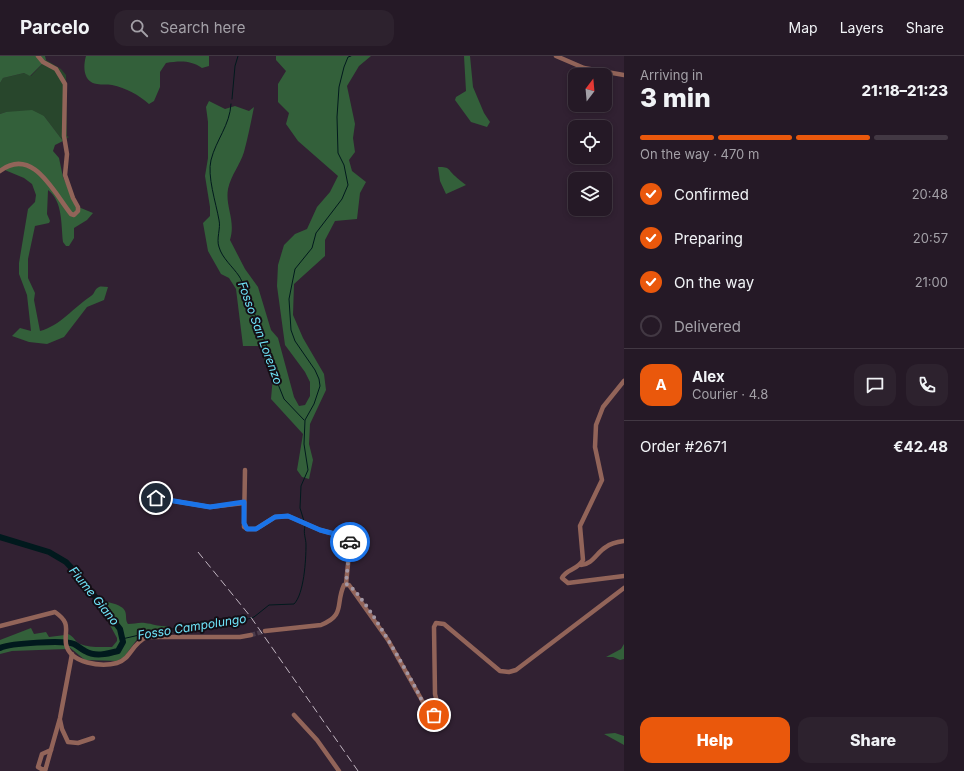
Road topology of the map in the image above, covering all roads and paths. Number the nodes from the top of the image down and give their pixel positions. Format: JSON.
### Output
{"nodes":[{"id":1,"x":38,"y":56,"type":"edge"},
{"id":2,"x":556,"y":56,"type":"edge"},
{"id":3,"x":624,"y":74,"type":"edge"},
{"id":4,"x":0,"y":171,"type":"edge"},
{"id":5,"x":624,"y":381,"type":"edge"},
{"id":6,"x":246,"y":470,"type":"dead end"},
{"id":7,"x":156,"y":498,"type":"dead end"},
{"id":8,"x":244,"y":502,"type":"junction"},
{"id":9,"x":624,"y":541,"type":"edge"},
{"id":10,"x":581,"y":565,"type":"junction"},
{"id":11,"x":624,"y":576,"type":"edge"},
{"id":12,"x":346,"y":584,"type":"junction"},
{"id":13,"x":624,"y":588,"type":"edge"},
{"id":14,"x":0,"y":626,"type":"edge"},
{"id":15,"x":265,"y":631,"type":"tunnel mouth"},
{"id":16,"x":251,"y":635,"type":"tunnel mouth"},
{"id":17,"x":72,"y":654,"type":"junction"},
{"id":18,"x":294,"y":715,"type":"dead end"},
{"id":19,"x":60,"y":718,"type":"junction"},
{"id":20,"x":93,"y":738,"type":"dead end"},
{"id":21,"x":51,"y":750,"type":"junction"},
{"id":22,"x":45,"y":770,"type":"edge"},
{"id":23,"x":339,"y":771,"type":"edge"}],
"edges":[{"from":1,"to":4,"type":"street"},
{"from":2,"to":3,"type":"street"},
{"from":5,"to":10,"type":"street"},
{"from":6,"to":8,"type":"street"},
{"from":7,"to":8,"type":"street"},
{"from":8,"to":12,"type":"street"},
{"from":9,"to":10,"type":"street"},
{"from":10,"to":11,"type":"street"},
{"from":12,"to":13,"type":"street"},
{"from":12,"to":15,"type":"street"},
{"from":14,"to":17,"type":"street"},
{"from":16,"to":17,"type":"street"},
{"from":17,"to":19,"type":"street"},
{"from":18,"to":23,"type":"street"},
{"from":19,"to":20,"type":"street"},
{"from":19,"to":21,"type":"street"},
{"from":21,"to":22,"type":"street"},
{"from":21,"to":22,"type":"street"}]}
